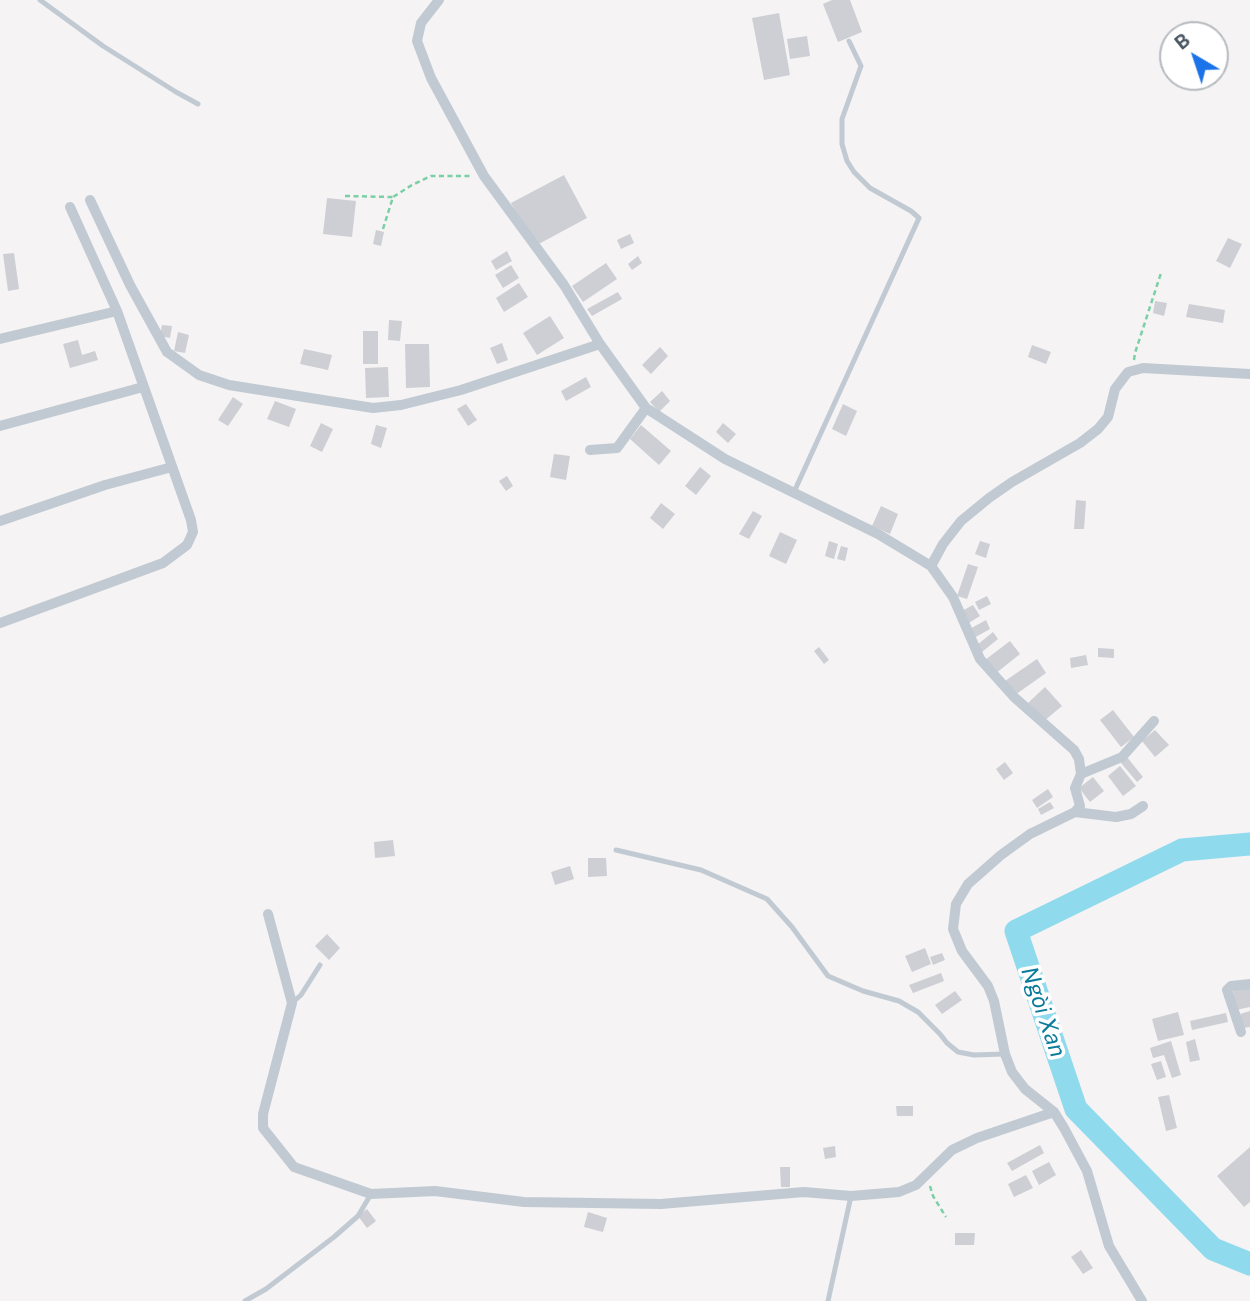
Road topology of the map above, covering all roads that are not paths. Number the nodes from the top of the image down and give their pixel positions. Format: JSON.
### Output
{"nodes":[{"id":1,"x":40,"y":0,"type":"edge"},
{"id":2,"x":439,"y":0,"type":"edge"},
{"id":3,"x":849,"y":41,"type":"dead end"},
{"id":4,"x":198,"y":104,"type":"dead end"},
{"id":5,"x":90,"y":200,"type":"dead end"},
{"id":6,"x":71,"y":207,"type":"dead end"},
{"id":7,"x":117,"y":311,"type":"junction"},
{"id":8,"x":0,"y":339,"type":"edge"},
{"id":9,"x":600,"y":344,"type":"junction"},
{"id":10,"x":1250,"y":374,"type":"edge"},
{"id":11,"x":143,"y":387,"type":"junction"},
{"id":12,"x":646,"y":408,"type":"junction"},
{"id":13,"x":0,"y":426,"type":"edge"},
{"id":14,"x":590,"y":450,"type":"dead end"},
{"id":15,"x":172,"y":467,"type":"junction"},
{"id":16,"x":794,"y":492,"type":"junction"},
{"id":17,"x":0,"y":521,"type":"edge"},
{"id":18,"x":931,"y":566,"type":"junction"},
{"id":19,"x":0,"y":623,"type":"edge"},
{"id":20,"x":1154,"y":721,"type":"dead end"},
{"id":21,"x":1081,"y":774,"type":"junction"},
{"id":22,"x":1143,"y":806,"type":"dead end"},
{"id":23,"x":1075,"y":812,"type":"junction"},
{"id":24,"x":616,"y":850,"type":"dead end"},
{"id":25,"x":268,"y":914,"type":"dead end"},
{"id":26,"x":320,"y":965,"type":"dead end"},
{"id":27,"x":1250,"y":984,"type":"edge"},
{"id":28,"x":292,"y":1003,"type":"junction"},
{"id":29,"x":1241,"y":1032,"type":"dead end"},
{"id":30,"x":1005,"y":1054,"type":"junction"},
{"id":31,"x":1054,"y":1112,"type":"junction"},
{"id":32,"x":371,"y":1194,"type":"junction"},
{"id":33,"x":851,"y":1196,"type":"junction"},
{"id":34,"x":245,"y":1301,"type":"edge"},
{"id":35,"x":828,"y":1301,"type":"edge"},
{"id":36,"x":1142,"y":1301,"type":"edge"}],
"edges":[{"from":1,"to":4,"type":"lane"},
{"from":2,"to":9,"type":"street"},
{"from":3,"to":16,"type":"lane"},
{"from":5,"to":9,"type":"street"},
{"from":6,"to":7,"type":"street"},
{"from":7,"to":8,"type":"street"},
{"from":7,"to":11,"type":"street"},
{"from":9,"to":12,"type":"street"},
{"from":10,"to":18,"type":"street"},
{"from":11,"to":13,"type":"street"},
{"from":11,"to":15,"type":"street"},
{"from":12,"to":14,"type":"street"},
{"from":12,"to":16,"type":"street"},
{"from":15,"to":17,"type":"street"},
{"from":15,"to":19,"type":"street"},
{"from":16,"to":18,"type":"street"},
{"from":18,"to":21,"type":"street"},
{"from":20,"to":21,"type":"street"},
{"from":21,"to":23,"type":"street"},
{"from":22,"to":23,"type":"street"},
{"from":23,"to":30,"type":"street"},
{"from":24,"to":30,"type":"lane"},
{"from":25,"to":28,"type":"street"},
{"from":26,"to":28,"type":"lane"},
{"from":27,"to":29,"type":"street"},
{"from":28,"to":32,"type":"street"},
{"from":30,"to":31,"type":"street"},
{"from":31,"to":33,"type":"street"},
{"from":31,"to":36,"type":"street"},
{"from":32,"to":33,"type":"street"},
{"from":32,"to":34,"type":"lane"},
{"from":33,"to":35,"type":"lane"}]}
